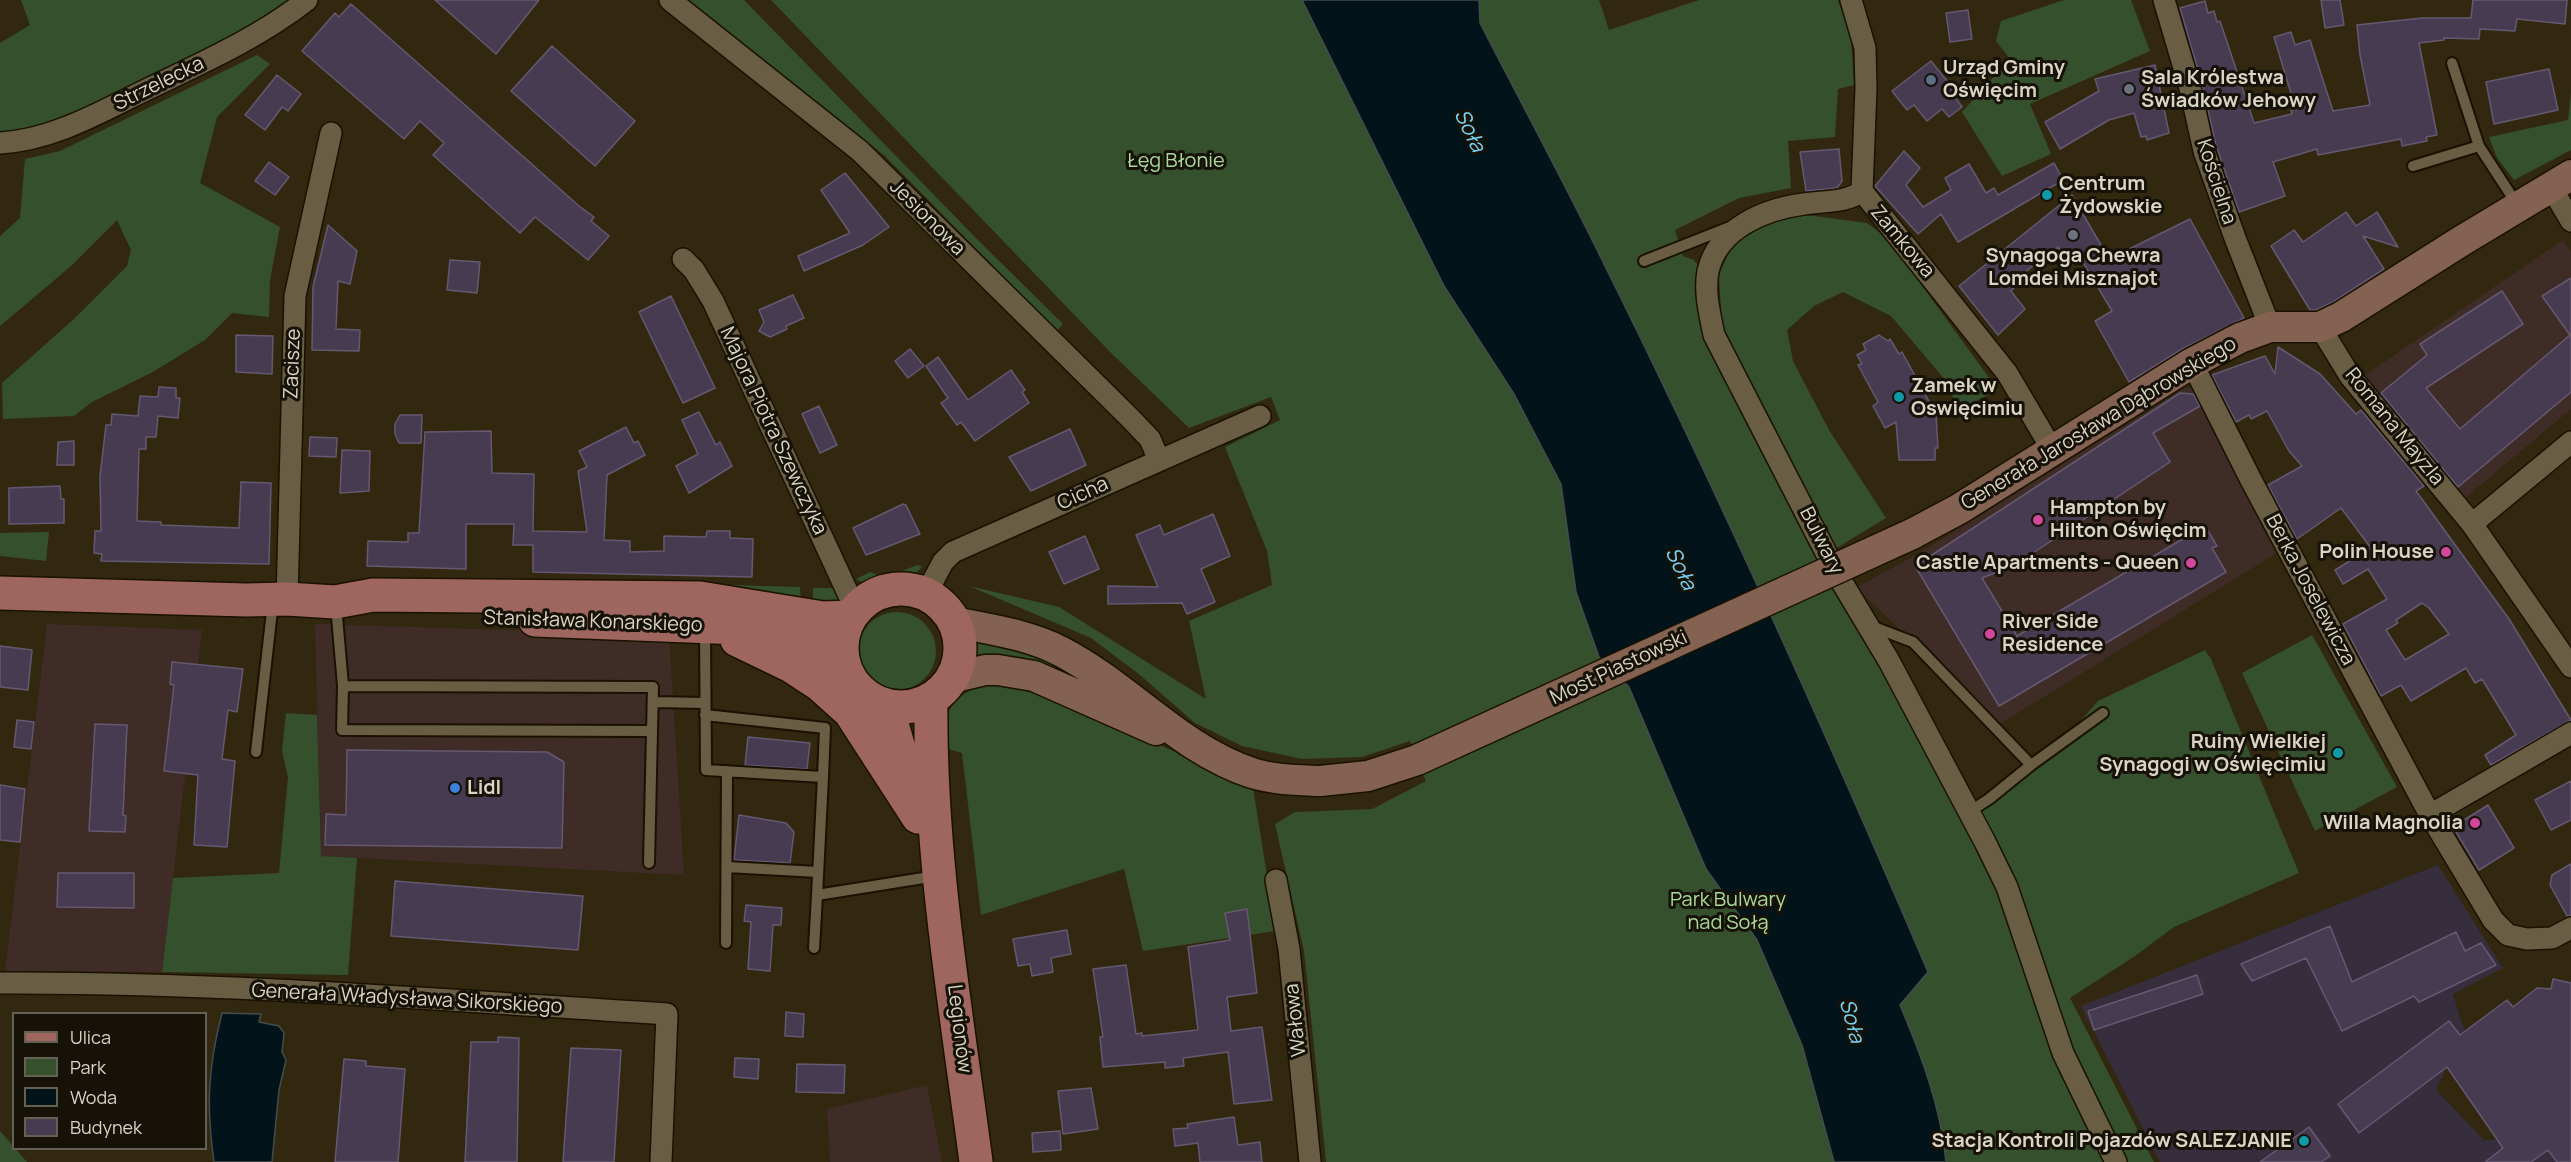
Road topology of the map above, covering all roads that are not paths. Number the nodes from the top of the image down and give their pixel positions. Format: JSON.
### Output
{"nodes":[{"id":1,"x":307,"y":0,"type":"edge"},
{"id":2,"x":670,"y":0,"type":"edge"},
{"id":3,"x":1851,"y":0,"type":"edge"},
{"id":4,"x":2164,"y":0,"type":"edge"},
{"id":5,"x":2452,"y":63,"type":"dead end"},
{"id":6,"x":331,"y":133,"type":"dead end"},
{"id":7,"x":0,"y":143,"type":"edge"},
{"id":8,"x":2479,"y":146,"type":"junction"},
{"id":9,"x":2413,"y":166,"type":"dead end"},
{"id":10,"x":2561,"y":181,"type":"edge"},
{"id":11,"x":1862,"y":191,"type":"junction"},
{"id":12,"x":2518,"y":207,"type":"junction"},
{"id":13,"x":1747,"y":220,"type":"junction"},
{"id":14,"x":2571,"y":220,"type":"edge"},
{"id":15,"x":683,"y":259,"type":"dead end"},
{"id":16,"x":1644,"y":261,"type":"dead end"},
{"id":17,"x":2270,"y":327,"type":"junction"},
{"id":18,"x":2320,"y":327,"type":"junction"},
{"id":19,"x":2192,"y":363,"type":"junction"},
{"id":20,"x":1260,"y":416,"type":"dead end"},
{"id":21,"x":2571,"y":442,"type":"edge"},
{"id":22,"x":2053,"y":451,"type":"junction"},
{"id":23,"x":1159,"y":460,"type":"junction"},
{"id":24,"x":2472,"y":524,"type":"junction"},
{"id":25,"x":1912,"y":534,"type":"joint"},
{"id":26,"x":0,"y":592,"type":"edge"},
{"id":27,"x":926,"y":594,"type":"junction"},
{"id":28,"x":280,"y":599,"type":"junction"},
{"id":29,"x":335,"y":602,"type":"junction"},
{"id":30,"x":854,"y":611,"type":"junction"},
{"id":31,"x":955,"y":622,"type":"junction"},
{"id":32,"x":1868,"y":624,"type":"junction"},
{"id":33,"x":705,"y":625,"type":"junction"},
{"id":34,"x":2571,"y":667,"type":"edge"},
{"id":35,"x":844,"y":668,"type":"junction"},
{"id":36,"x":342,"y":686,"type":"junction"},
{"id":37,"x":942,"y":689,"type":"junction"},
{"id":38,"x":653,"y":702,"type":"junction"},
{"id":39,"x":705,"y":703,"type":"junction"},
{"id":40,"x":877,"y":703,"type":"junction"},
{"id":41,"x":2103,"y":714,"type":"dead end"},
{"id":42,"x":705,"y":715,"type":"junction"},
{"id":43,"x":652,"y":731,"type":"junction"},
{"id":44,"x":2571,"y":733,"type":"edge"},
{"id":45,"x":1190,"y":743,"type":"junction"},
{"id":46,"x":256,"y":752,"type":"dead end"},
{"id":47,"x":2031,"y":765,"type":"junction"},
{"id":48,"x":727,"y":771,"type":"junction"},
{"id":49,"x":823,"y":777,"type":"junction"},
{"id":50,"x":1969,"y":812,"type":"junction"},
{"id":51,"x":2430,"y":815,"type":"junction"},
{"id":52,"x":918,"y":817,"type":"junction"},
{"id":53,"x":649,"y":863,"type":"dead end"},
{"id":54,"x":727,"y":867,"type":"junction"},
{"id":55,"x":818,"y":872,"type":"junction"},
{"id":56,"x":1276,"y":880,"type":"dead end"},
{"id":57,"x":939,"y":886,"type":"junction"},
{"id":58,"x":817,"y":895,"type":"junction"},
{"id":59,"x":2571,"y":927,"type":"edge"},
{"id":60,"x":726,"y":944,"type":"dead end"},
{"id":61,"x":814,"y":948,"type":"dead end"},
{"id":62,"x":0,"y":983,"type":"edge"},
{"id":63,"x":661,"y":1162,"type":"edge"},
{"id":64,"x":976,"y":1162,"type":"edge"},
{"id":65,"x":1310,"y":1162,"type":"edge"},
{"id":66,"x":2116,"y":1162,"type":"edge"}],
"edges":[{"from":1,"to":7,"type":"street","name":"Strzelecka"},
{"from":2,"to":23,"type":"street","name":"Jesionowa"},
{"from":3,"to":11,"type":"street","name":"Zamkowa"},
{"from":4,"to":17,"type":"street","name":"Kościelna"},
{"from":5,"to":8,"type":"lane"},
{"from":6,"to":28,"type":"street","name":"Zacisze"},
{"from":8,"to":9,"type":"lane"},
{"from":8,"to":12,"type":"lane"},
{"from":10,"to":12,"type":"street","name":"Generała Jarosława Dąbrowskiego"},
{"from":10,"to":14,"type":"street"},
{"from":11,"to":13,"type":"street","name":"Bulwary"},
{"from":11,"to":22,"type":"street","name":"Zamkowa"},
{"from":12,"to":18,"type":"street","name":"Generała Jarosława Dąbrowskiego"},
{"from":13,"to":16,"type":"lane"},
{"from":13,"to":32,"type":"street","name":"Bulwary"},
{"from":15,"to":30,"type":"street","name":"Majora Piotra Szewczyka"},
{"from":17,"to":18,"type":"street","name":"Generała Jarosława Dąbrowskiego"},
{"from":17,"to":19,"type":"street","name":"Generała Jarosława Dąbrowskiego"},
{"from":18,"to":24,"type":"street","name":"Romana Mayzla"},
{"from":19,"to":22,"type":"street","name":"Generała Jarosława Dąbrowskiego"},
{"from":19,"to":51,"type":"street","name":"Berka Joselewicza"},
{"from":20,"to":23,"type":"street","name":"Cicha"},
{"from":21,"to":24,"type":"street"},
{"from":22,"to":25,"type":"street","name":"Generała Jarosława Dąbrowskiego"},
{"from":23,"to":27,"type":"street","name":"Cicha"},
{"from":24,"to":34,"type":"street","name":"Romana Mayzla"},
{"from":25,"to":45,"type":"street","name":"Most Piastowski","bridge":true},
{"from":26,"to":28,"type":"main road","name":"Stanisława Konarskiego"},
{"from":27,"to":30,"type":"main road"},
{"from":27,"to":31,"type":"main road"},
{"from":28,"to":29,"type":"main road","name":"Stanisława Konarskiego"},
{"from":28,"to":46,"type":"lane"},
{"from":29,"to":30,"type":"main road","name":"Stanisława Konarskiego"},
{"from":29,"to":33,"type":"main road","name":"Stanisława Konarskiego"},
{"from":29,"to":36,"type":"lane"},
{"from":30,"to":35,"type":"main road"},
{"from":31,"to":37,"type":"main road"},
{"from":31,"to":45,"type":"street"},
{"from":32,"to":47,"type":"lane"},
{"from":32,"to":50,"type":"street","name":"Bulwary"},
{"from":33,"to":35,"type":"main road","name":"Stanisława Konarskiego"},
{"from":33,"to":39,"type":"lane"},
{"from":33,"to":52,"type":"main road"},
{"from":35,"to":40,"type":"main road"},
{"from":36,"to":38,"type":"lane"},
{"from":36,"to":43,"type":"lane"},
{"from":37,"to":40,"type":"main road"},
{"from":37,"to":45,"type":"street"},
{"from":37,"to":57,"type":"main road","name":"Legionów"},
{"from":38,"to":39,"type":"lane"},
{"from":38,"to":43,"type":"lane"},
{"from":39,"to":42,"type":"lane"},
{"from":40,"to":52,"type":"main road","name":"Legionów"},
{"from":41,"to":47,"type":"lane"},
{"from":42,"to":48,"type":"lane"},
{"from":42,"to":49,"type":"lane"},
{"from":43,"to":53,"type":"lane"},
{"from":44,"to":51,"type":"street"},
{"from":47,"to":50,"type":"lane"},
{"from":48,"to":49,"type":"lane"},
{"from":48,"to":54,"type":"lane"},
{"from":49,"to":55,"type":"lane"},
{"from":50,"to":66,"type":"street","name":"Bulwary"},
{"from":51,"to":59,"type":"street","name":"Berka Joselewicza"},
{"from":52,"to":57,"type":"main road","name":"Legionów"},
{"from":54,"to":55,"type":"lane"},
{"from":54,"to":60,"type":"lane"},
{"from":55,"to":58,"type":"lane"},
{"from":56,"to":65,"type":"street","name":"Wałowa"},
{"from":57,"to":58,"type":"lane"},
{"from":57,"to":64,"type":"main road","name":"Legionów"},
{"from":58,"to":61,"type":"lane"},
{"from":62,"to":63,"type":"street","name":"Generała Władysława Sikorskiego"}]}
